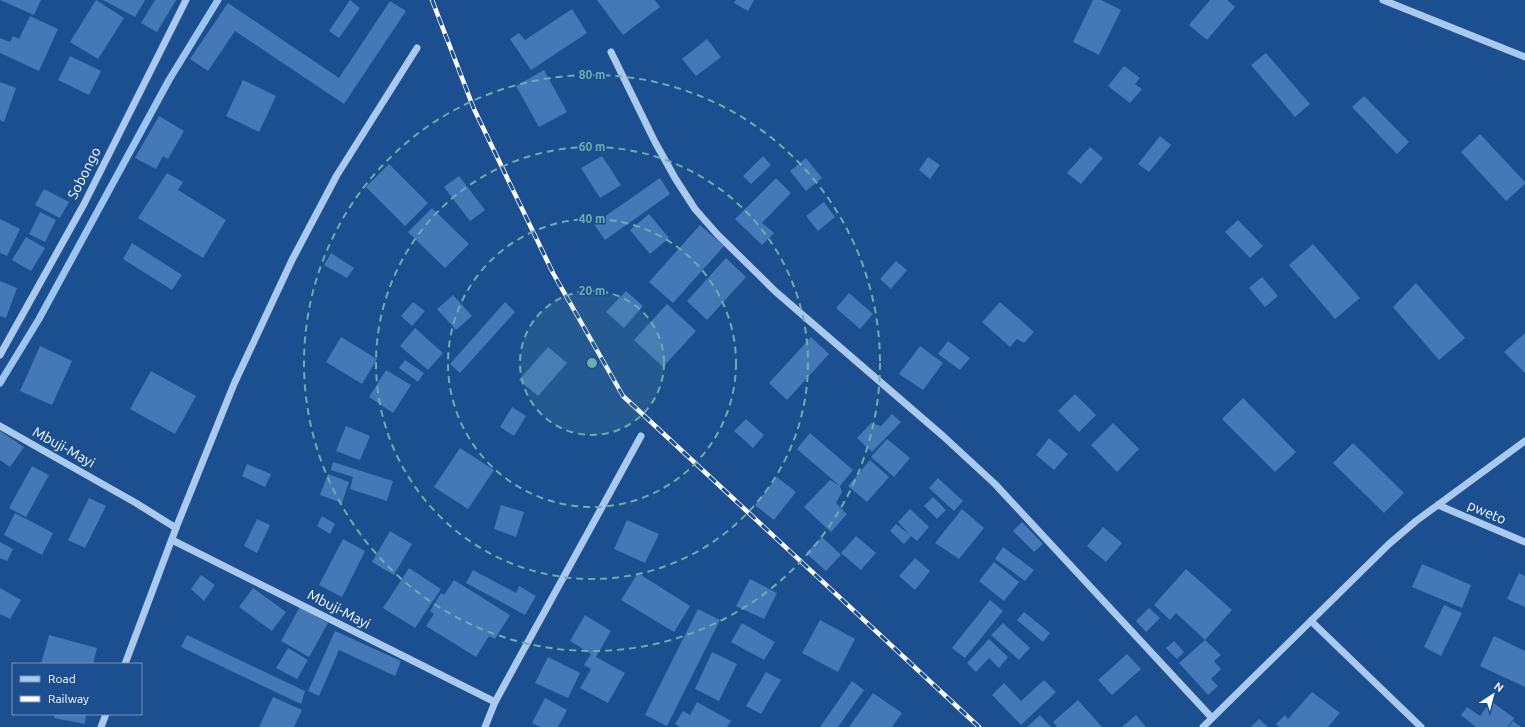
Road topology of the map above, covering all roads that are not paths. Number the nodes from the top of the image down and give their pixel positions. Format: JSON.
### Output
{"nodes":[{"id":1,"x":186,"y":0,"type":"edge"},
{"id":2,"x":1383,"y":0,"type":"edge"},
{"id":3,"x":417,"y":48,"type":"dead end"},
{"id":4,"x":611,"y":52,"type":"dead end"},
{"id":5,"x":1525,"y":57,"type":"edge"},
{"id":6,"x":0,"y":355,"type":"edge"},
{"id":7,"x":0,"y":426,"type":"edge"},
{"id":8,"x":641,"y":436,"type":"dead end"},
{"id":9,"x":1525,"y":441,"type":"edge"},
{"id":10,"x":1438,"y":505,"type":"junction"},
{"id":11,"x":176,"y":528,"type":"junction"},
{"id":12,"x":172,"y":540,"type":"junction"},
{"id":13,"x":1525,"y":542,"type":"edge"},
{"id":14,"x":1311,"y":621,"type":"junction"},
{"id":15,"x":125,"y":663,"type":"edge"},
{"id":16,"x":495,"y":702,"type":"junction"},
{"id":17,"x":106,"y":715,"type":"edge"},
{"id":18,"x":1212,"y":718,"type":"junction"},
{"id":19,"x":101,"y":727,"type":"edge"},
{"id":20,"x":485,"y":727,"type":"edge"},
{"id":21,"x":1203,"y":727,"type":"edge"},
{"id":22,"x":1421,"y":727,"type":"edge"}],
"edges":[{"from":1,"to":6,"type":"street","name":"Sobongo"},
{"from":2,"to":5,"type":"street"},
{"from":3,"to":11,"type":"street"},
{"from":4,"to":18,"type":"street"},
{"from":7,"to":11,"type":"street","name":"Mbuji-Mayi"},
{"from":8,"to":16,"type":"street"},
{"from":9,"to":10,"type":"street"},
{"from":10,"to":13,"type":"street","name":"pweto"},
{"from":10,"to":14,"type":"street"},
{"from":11,"to":12,"type":"street"},
{"from":12,"to":15,"type":"street"},
{"from":12,"to":16,"type":"street","name":"Mbuji-Mayi"},
{"from":14,"to":18,"type":"street"},
{"from":14,"to":22,"type":"street"},
{"from":16,"to":20,"type":"street"},
{"from":17,"to":19,"type":"street"},
{"from":18,"to":21,"type":"street"}]}
